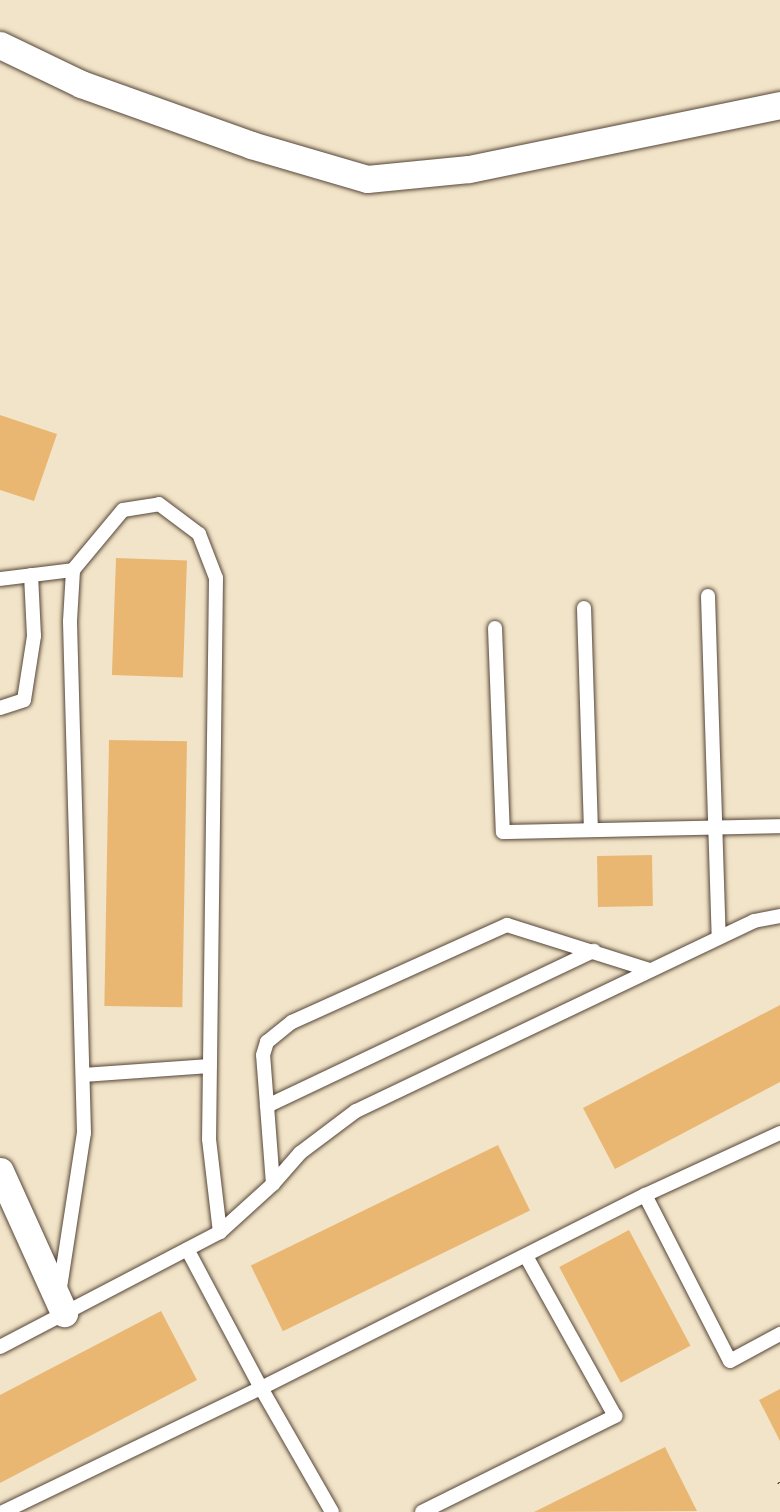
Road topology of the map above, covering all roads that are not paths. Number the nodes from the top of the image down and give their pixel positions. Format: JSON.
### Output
{"nodes":[{"id":1,"x":0,"y":45,"type":"edge"},
{"id":2,"x":780,"y":105,"type":"edge"},
{"id":3,"x":73,"y":570,"type":"junction"},
{"id":4,"x":31,"y":575,"type":"junction"},
{"id":5,"x":0,"y":579,"type":"edge"},
{"id":6,"x":708,"y":596,"type":"dead end"},
{"id":7,"x":584,"y":608,"type":"dead end"},
{"id":8,"x":495,"y":628,"type":"dead end"},
{"id":9,"x":0,"y":708,"type":"edge"},
{"id":10,"x":716,"y":826,"type":"junction"},
{"id":11,"x":780,"y":826,"type":"edge"},
{"id":12,"x":591,"y":830,"type":"junction"},
{"id":13,"x":780,"y":916,"type":"edge"},
{"id":14,"x":719,"y":937,"type":"junction"},
{"id":15,"x":594,"y":951,"type":"junction"},
{"id":16,"x":650,"y":970,"type":"junction"},
{"id":17,"x":210,"y":1066,"type":"junction"},
{"id":18,"x":82,"y":1075,"type":"junction"},
{"id":19,"x":267,"y":1106,"type":"junction"},
{"id":20,"x":780,"y":1133,"type":"edge"},
{"id":21,"x":0,"y":1171,"type":"edge"},
{"id":22,"x":273,"y":1184,"type":"junction"},
{"id":23,"x":645,"y":1196,"type":"junction"},
{"id":24,"x":220,"y":1232,"type":"junction"},
{"id":25,"x":187,"y":1249,"type":"junction"},
{"id":26,"x":526,"y":1256,"type":"junction"},
{"id":27,"x":62,"y":1305,"type":"junction"},
{"id":28,"x":780,"y":1334,"type":"edge"},
{"id":29,"x":0,"y":1347,"type":"edge"},
{"id":30,"x":261,"y":1388,"type":"junction"},
{"id":31,"x":3,"y":1512,"type":"edge"},
{"id":32,"x":332,"y":1512,"type":"edge"},
{"id":33,"x":422,"y":1512,"type":"edge"}],
"edges":[{"from":1,"to":2,"type":"street"},
{"from":3,"to":4,"type":"lane"},
{"from":3,"to":17,"type":"lane"},
{"from":3,"to":18,"type":"lane"},
{"from":4,"to":5,"type":"lane"},
{"from":4,"to":9,"type":"lane"},
{"from":6,"to":10,"type":"lane"},
{"from":7,"to":12,"type":"lane"},
{"from":8,"to":12,"type":"lane"},
{"from":10,"to":11,"type":"lane"},
{"from":10,"to":12,"type":"lane"},
{"from":10,"to":14,"type":"lane"},
{"from":13,"to":14,"type":"lane"},
{"from":14,"to":16,"type":"lane"},
{"from":15,"to":16,"type":"lane"},
{"from":15,"to":19,"type":"lane"},
{"from":15,"to":19,"type":"lane"},
{"from":16,"to":22,"type":"lane"},
{"from":17,"to":18,"type":"lane"},
{"from":17,"to":24,"type":"lane"},
{"from":18,"to":27,"type":"lane"},
{"from":19,"to":22,"type":"lane"},
{"from":20,"to":23,"type":"lane"},
{"from":21,"to":27,"type":"street"},
{"from":22,"to":24,"type":"lane"},
{"from":23,"to":26,"type":"lane"},
{"from":23,"to":28,"type":"lane"},
{"from":24,"to":25,"type":"lane"},
{"from":25,"to":27,"type":"lane"},
{"from":25,"to":30,"type":"lane"},
{"from":26,"to":30,"type":"lane"},
{"from":26,"to":33,"type":"lane"},
{"from":27,"to":29,"type":"lane"},
{"from":30,"to":31,"type":"lane"},
{"from":30,"to":32,"type":"lane"}]}
